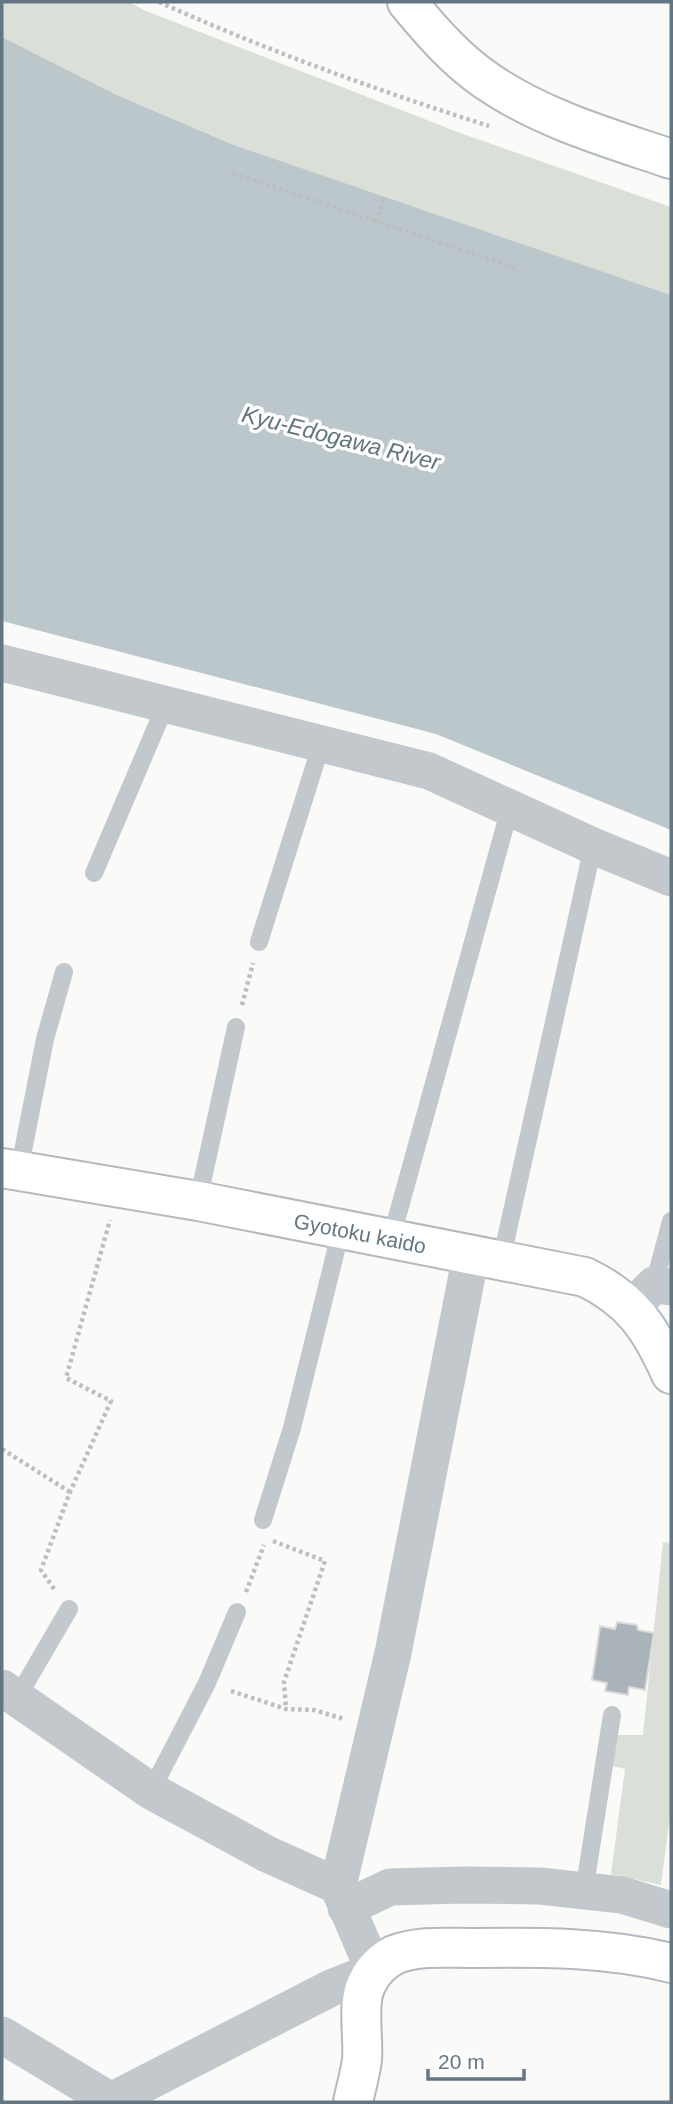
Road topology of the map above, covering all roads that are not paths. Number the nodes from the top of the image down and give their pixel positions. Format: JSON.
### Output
{"nodes":[{"id":1,"x":407,"y":2,"type":"edge"},
{"id":2,"x":671,"y":159,"type":"edge"},
{"id":3,"x":2,"y":663,"type":"edge"},
{"id":4,"x":166,"y":704,"type":"junction"},
{"id":5,"x":322,"y":742,"type":"junction"},
{"id":6,"x":510,"y":808,"type":"junction"},
{"id":7,"x":593,"y":846,"type":"junction"},
{"id":8,"x":94,"y":873,"type":"dead end"},
{"id":9,"x":671,"y":878,"type":"edge"},
{"id":10,"x":259,"y":942,"type":"road end"},
{"id":11,"x":64,"y":972,"type":"dead end"},
{"id":12,"x":236,"y":1027,"type":"road end"},
{"id":13,"x":10,"y":1169,"type":"edge"},
{"id":14,"x":198,"y":1201,"type":"junction"},
{"id":15,"x":671,"y":1221,"type":"edge"},
{"id":16,"x":341,"y":1230,"type":"junction"},
{"id":17,"x":391,"y":1239,"type":"junction"},
{"id":18,"x":486,"y":1258,"type":"junction"},
{"id":19,"x":652,"y":1293,"type":"edge"},
{"id":20,"x":671,"y":1374,"type":"edge"},
{"id":21,"x":263,"y":1520,"type":"dead end"},
{"id":22,"x":69,"y":1609,"type":"road end"},
{"id":23,"x":237,"y":1612,"type":"road end"},
{"id":24,"x":9,"y":1693,"type":"edge"},
{"id":25,"x":612,"y":1716,"type":"dead end"},
{"id":26,"x":150,"y":1791,"type":"junction"},
{"id":27,"x":584,"y":1891,"type":"junction"},
{"id":28,"x":342,"y":1897,"type":"junction"},
{"id":29,"x":671,"y":1910,"type":"edge"},
{"id":30,"x":671,"y":1963,"type":"edge"},
{"id":31,"x":374,"y":1970,"type":"junction"},
{"id":32,"x":2,"y":2035,"type":"edge"},
{"id":33,"x":110,"y":2102,"type":"edge"},
{"id":34,"x":353,"y":2102,"type":"edge"}],
"edges":[{"from":1,"to":2,"type":"main road"},
{"from":3,"to":4,"type":"street"},
{"from":4,"to":5,"type":"street"},
{"from":4,"to":8,"type":"lane"},
{"from":5,"to":6,"type":"street"},
{"from":5,"to":10,"type":"lane"},
{"from":6,"to":7,"type":"street"},
{"from":6,"to":17,"type":"lane"},
{"from":7,"to":9,"type":"street"},
{"from":7,"to":18,"type":"lane"},
{"from":11,"to":13,"type":"lane"},
{"from":12,"to":14,"type":"lane"},
{"from":13,"to":14,"type":"main road","name":"Gyotoku kaido"},
{"from":14,"to":16,"type":"main road","name":"Gyotoku kaido"},
{"from":15,"to":19,"type":"lane"},
{"from":16,"to":17,"type":"main road","name":"Gyotoku kaido"},
{"from":16,"to":21,"type":"lane"},
{"from":17,"to":18,"type":"main road","name":"Gyotoku kaido"},
{"from":18,"to":19,"type":"main road","name":"Gyotoku kaido"},
{"from":18,"to":28,"type":"street"},
{"from":19,"to":20,"type":"main road","name":"Gyotoku kaido"},
{"from":22,"to":24,"type":"lane"},
{"from":23,"to":26,"type":"lane"},
{"from":24,"to":26,"type":"street"},
{"from":25,"to":27,"type":"lane"},
{"from":26,"to":28,"type":"street"},
{"from":27,"to":28,"type":"street"},
{"from":27,"to":29,"type":"street"},
{"from":28,"to":31,"type":"street"},
{"from":30,"to":31,"type":"main road"},
{"from":31,"to":33,"type":"street"},
{"from":31,"to":34,"type":"main road"},
{"from":32,"to":33,"type":"street"}]}
